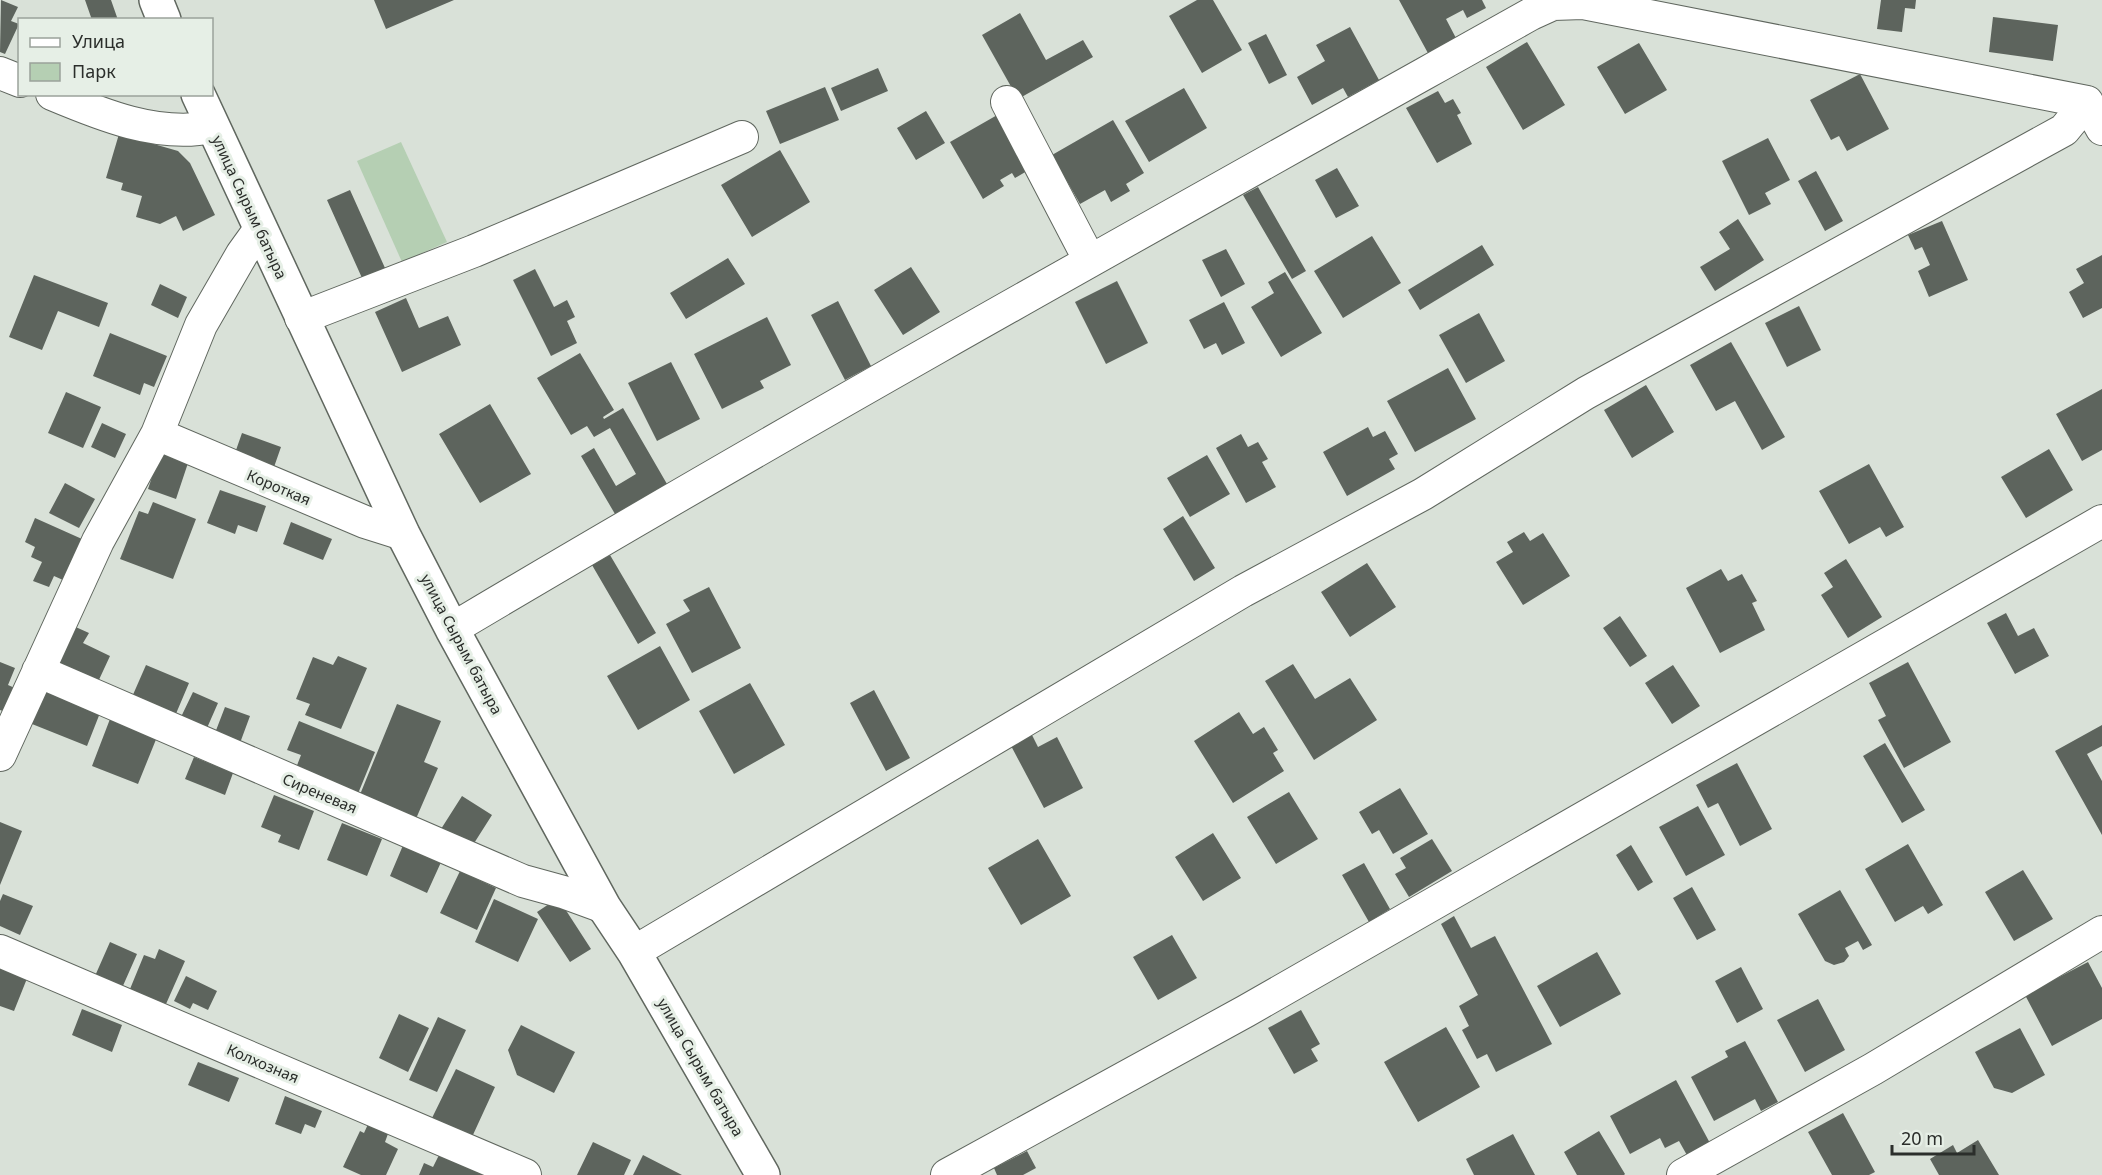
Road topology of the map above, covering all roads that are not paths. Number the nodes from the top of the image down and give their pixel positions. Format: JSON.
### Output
{"nodes":[{"id":1,"x":156,"y":0,"type":"edge"},
{"id":2,"x":1583,"y":2,"type":"edge"},
{"id":3,"x":163,"y":18,"type":"edge"},
{"id":4,"x":0,"y":73,"type":"edge"},
{"id":5,"x":18,"y":80,"type":"edge"},
{"id":6,"x":57,"y":96,"type":"edge"},
{"id":7,"x":199,"y":96,"type":"edge"},
{"id":8,"x":1007,"y":102,"type":"dead end"},
{"id":9,"x":2087,"y":102,"type":"junction"},
{"id":10,"x":212,"y":127,"type":"junction"},
{"id":11,"x":2102,"y":129,"type":"edge"},
{"id":12,"x":742,"y":137,"type":"dead end"},
{"id":13,"x":260,"y":229,"type":"junction"},
{"id":14,"x":1090,"y":261,"type":"junction"},
{"id":15,"x":301,"y":318,"type":"junction"},
{"id":16,"x":157,"y":434,"type":"junction"},
{"id":17,"x":2102,"y":521,"type":"edge"},
{"id":18,"x":403,"y":534,"type":"junction"},
{"id":19,"x":452,"y":629,"type":"junction"},
{"id":20,"x":38,"y":671,"type":"junction"},
{"id":21,"x":0,"y":755,"type":"edge"},
{"id":22,"x":604,"y":907,"type":"junction"},
{"id":23,"x":2102,"y":932,"type":"edge"},
{"id":24,"x":0,"y":951,"type":"edge"},
{"id":25,"x":634,"y":951,"type":"junction"},
{"id":26,"x":525,"y":1175,"type":"edge"},
{"id":27,"x":763,"y":1175,"type":"edge"},
{"id":28,"x":948,"y":1175,"type":"edge"},
{"id":29,"x":1683,"y":1175,"type":"edge"}],
"edges":[{"from":1,"to":3,"type":"street"},
{"from":2,"to":9,"type":"street"},
{"from":2,"to":14,"type":"street"},
{"from":4,"to":5,"type":"street"},
{"from":6,"to":10,"type":"street"},
{"from":7,"to":10,"type":"street","name":"улица Сырым батыра"},
{"from":8,"to":14,"type":"street"},
{"from":9,"to":11,"type":"street"},
{"from":9,"to":25,"type":"street"},
{"from":10,"to":13,"type":"street","name":"улица Сырым батыра"},
{"from":12,"to":15,"type":"street"},
{"from":13,"to":15,"type":"street","name":"улица Сырым батыра"},
{"from":13,"to":16,"type":"street"},
{"from":14,"to":19,"type":"street"},
{"from":15,"to":18,"type":"street","name":"улица Сырым батыра"},
{"from":16,"to":18,"type":"street","name":"Короткая"},
{"from":16,"to":20,"type":"street"},
{"from":17,"to":28,"type":"street"},
{"from":18,"to":19,"type":"street","name":"улица Сырым батыра"},
{"from":19,"to":22,"type":"street","name":"улица Сырым батыра"},
{"from":20,"to":21,"type":"street"},
{"from":20,"to":22,"type":"street","name":"Сиреневая"},
{"from":22,"to":25,"type":"street","name":"улица Сырым батыра"},
{"from":23,"to":29,"type":"street"},
{"from":24,"to":26,"type":"street","name":"Колхозная"},
{"from":25,"to":27,"type":"street","name":"улица Сырым батыра"}]}
